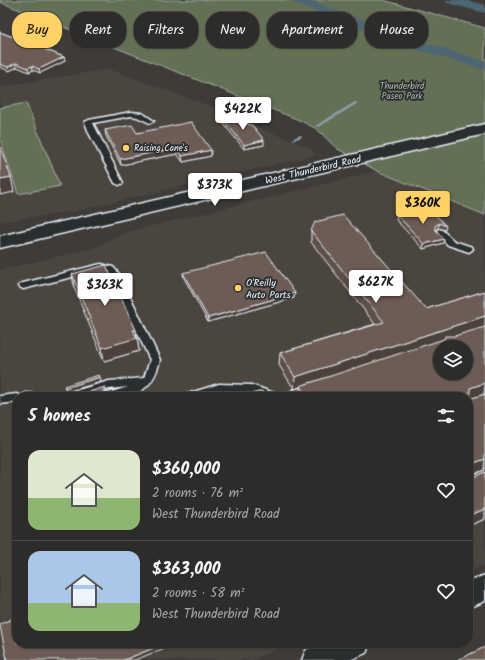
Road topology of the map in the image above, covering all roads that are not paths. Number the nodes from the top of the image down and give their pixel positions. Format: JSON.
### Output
{"nodes":[{"id":1,"x":150,"y":121,"type":"dead end"},
{"id":2,"x":141,"y":122,"type":"dead end"},
{"id":3,"x":91,"y":129,"type":"junction"},
{"id":4,"x":485,"y":129,"type":"edge"},
{"id":5,"x":119,"y":183,"type":"dead end"},
{"id":6,"x":417,"y":202,"type":"dead end"},
{"id":7,"x":421,"y":214,"type":"edge"},
{"id":8,"x":439,"y":232,"type":"edge"},
{"id":9,"x":0,"y":242,"type":"edge"},
{"id":10,"x":469,"y":249,"type":"dead end"},
{"id":11,"x":23,"y":286,"type":"dead end"},
{"id":12,"x":148,"y":380,"type":"junction"},
{"id":13,"x":321,"y":385,"type":"edge"},
{"id":14,"x":86,"y":392,"type":"edge"},
{"id":15,"x":123,"y":392,"type":"edge"},
{"id":16,"x":207,"y":392,"type":"edge"},
{"id":17,"x":260,"y":392,"type":"edge"},
{"id":18,"x":299,"y":392,"type":"edge"},
{"id":19,"x":12,"y":399,"type":"edge"},
{"id":20,"x":0,"y":400,"type":"edge"},
{"id":21,"x":485,"y":588,"type":"edge"},
{"id":22,"x":473,"y":593,"type":"edge"},
{"id":23,"x":344,"y":648,"type":"edge"},
{"id":24,"x":316,"y":660,"type":"edge"}],
"edges":[{"from":1,"to":3,"type":"lane"},
{"from":2,"to":3,"type":"lane"},
{"from":3,"to":5,"type":"lane"},
{"from":4,"to":9,"type":"main road","name":"West Thunderbird Road"},
{"from":6,"to":7,"type":"lane"},
{"from":8,"to":10,"type":"lane"},
{"from":11,"to":12,"type":"lane"},
{"from":12,"to":14,"type":"lane"},
{"from":12,"to":15,"type":"lane"},
{"from":13,"to":18,"type":"lane"},
{"from":16,"to":17,"type":"lane"},
{"from":19,"to":20,"type":"lane"},
{"from":21,"to":22,"type":"street"},
{"from":23,"to":24,"type":"street"}]}
